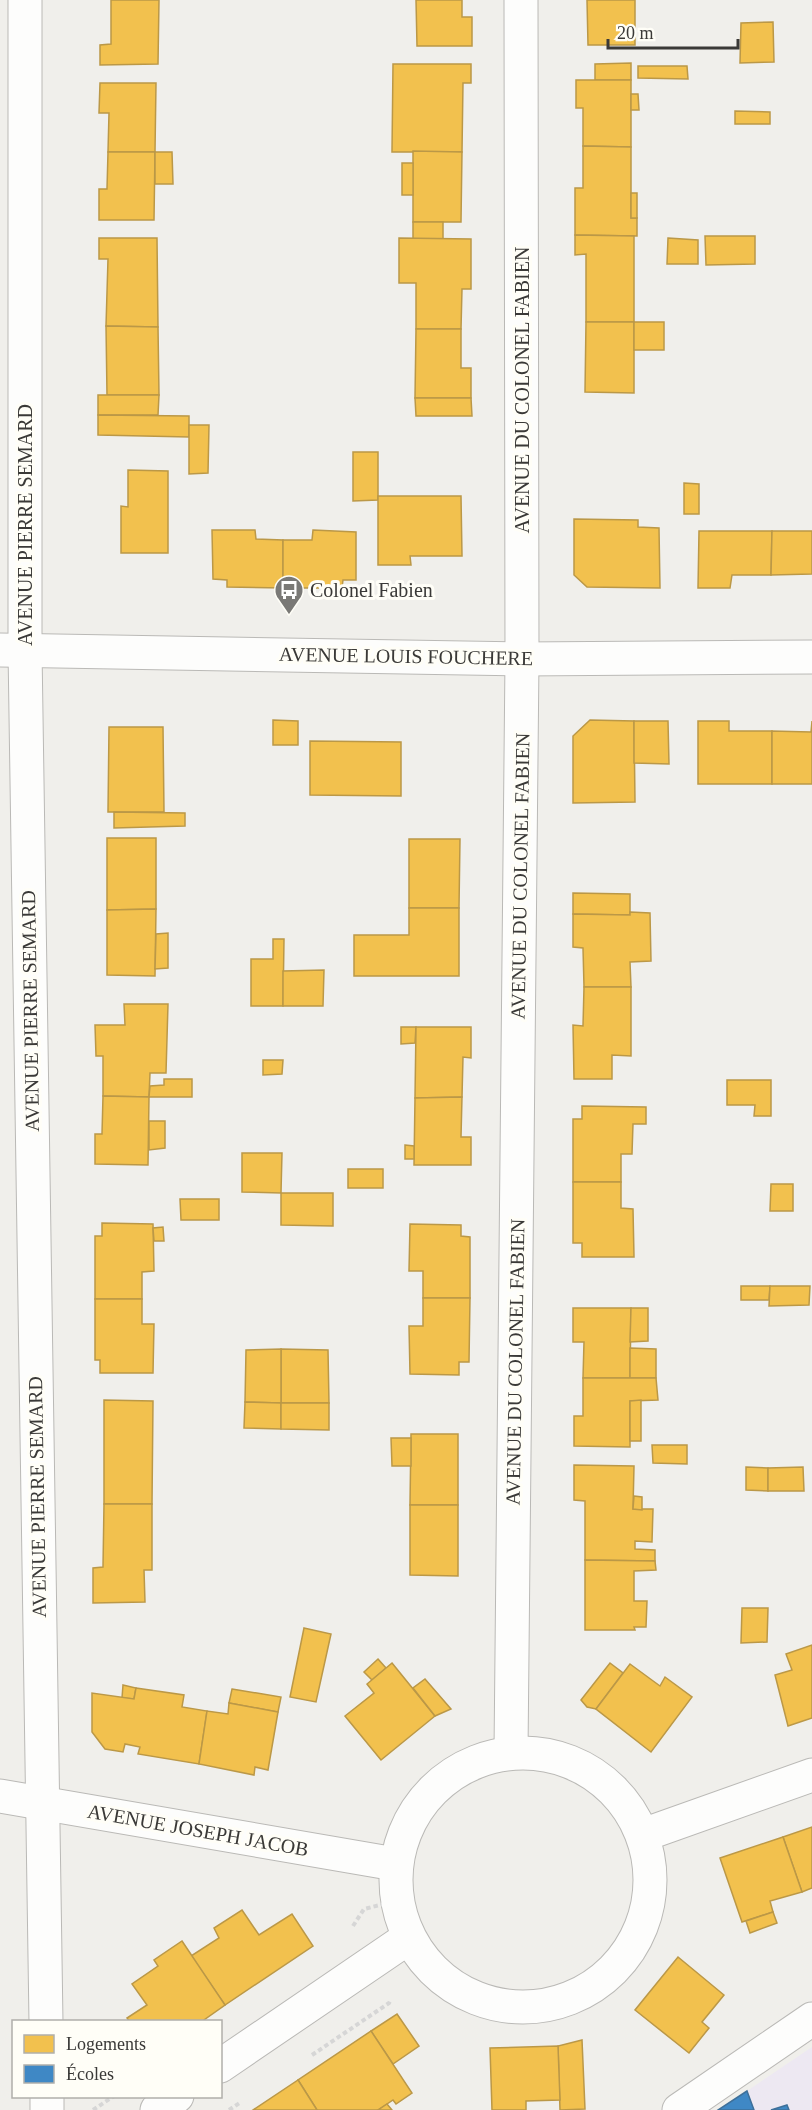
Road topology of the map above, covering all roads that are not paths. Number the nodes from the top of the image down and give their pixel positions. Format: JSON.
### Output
{"nodes":[{"id":1,"x":25,"y":0,"type":"edge"},
{"id":2,"x":520,"y":0,"type":"edge"},
{"id":3,"x":13,"y":650,"type":"edge"},
{"id":4,"x":812,"y":657,"type":"edge"},
{"id":5,"x":522,"y":659,"type":"junction"},
{"id":6,"x":511,"y":1752,"type":"junction"},
{"id":7,"x":812,"y":1775,"type":"edge"},
{"id":8,"x":0,"y":1796,"type":"edge"},
{"id":9,"x":42,"y":1804,"type":"junction"},
{"id":10,"x":643,"y":1835,"type":"junction"},
{"id":11,"x":395,"y":1864,"type":"junction"},
{"id":12,"x":408,"y":1938,"type":"junction"},
{"id":13,"x":812,"y":2019,"type":"edge"},
{"id":14,"x":46,"y":2020,"type":"edge"},
{"id":15,"x":222,"y":2065,"type":"edge"},
{"id":16,"x":175,"y":2098,"type":"edge"},
{"id":17,"x":157,"y":2110,"type":"edge"},
{"id":18,"x":679,"y":2110,"type":"edge"}],
"edges":[{"from":1,"to":3,"type":"street","name":"AVENUE PIERRE SEMARD"},
{"from":2,"to":5,"type":"street","name":"AVENUE DU COLONEL FABIEN"},
{"from":3,"to":5,"type":"street","name":"AVENUE LOUIS FOUCHERE"},
{"from":3,"to":9,"type":"street","name":"AVENUE PIERRE SEMARD"},
{"from":4,"to":5,"type":"street","name":"AVENUE LOUIS FOUCHERE"},
{"from":5,"to":6,"type":"street","name":"AVENUE DU COLONEL FABIEN"},
{"from":6,"to":10,"type":"street"},
{"from":6,"to":11,"type":"street"},
{"from":7,"to":10,"type":"street"},
{"from":8,"to":9,"type":"street","name":"AVENUE JOSEPH JACOB"},
{"from":9,"to":11,"type":"street","name":"AVENUE JOSEPH JACOB"},
{"from":9,"to":14,"type":"street","name":"AVENUE PIERRE SEMARD"},
{"from":10,"to":12,"type":"street"},
{"from":11,"to":12,"type":"street"},
{"from":12,"to":15,"type":"street"},
{"from":13,"to":18,"type":"street"},
{"from":16,"to":17,"type":"street"}]}
